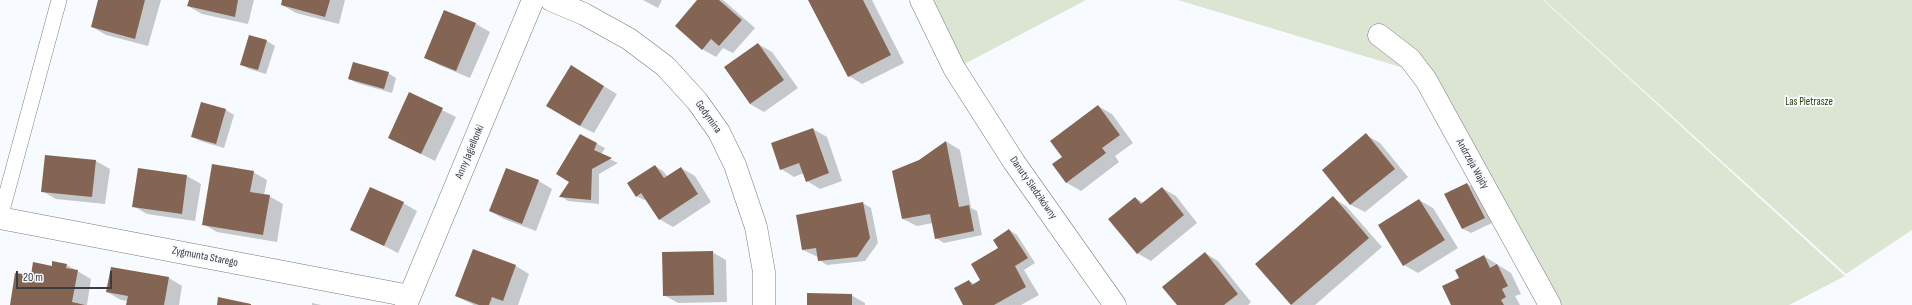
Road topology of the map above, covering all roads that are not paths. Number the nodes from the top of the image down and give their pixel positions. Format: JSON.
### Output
{"nodes":[{"id":1,"x":59,"y":0,"type":"edge"},
{"id":2,"x":533,"y":0,"type":"edge"},
{"id":3,"x":551,"y":0,"type":"edge"},
{"id":4,"x":921,"y":0,"type":"edge"},
{"id":5,"x":1378,"y":35,"type":"dead end"},
{"id":6,"x":0,"y":218,"type":"edge"},
{"id":7,"x":408,"y":300,"type":"edge"},
{"id":8,"x":764,"y":305,"type":"edge"},
{"id":9,"x":1115,"y":305,"type":"edge"},
{"id":10,"x":1550,"y":305,"type":"edge"}],
"edges":[{"from":1,"to":6,"type":"lane"},
{"from":2,"to":7,"type":"street","name":"Anny Jagiellonki"},
{"from":3,"to":8,"type":"street","name":"Gedymina"},
{"from":4,"to":9,"type":"street","name":"Danuty Siedzikówny"},
{"from":5,"to":10,"type":"street","name":"Andrzeja Wajdy"},
{"from":6,"to":7,"type":"street","name":"Zygmunta Starego"}]}
